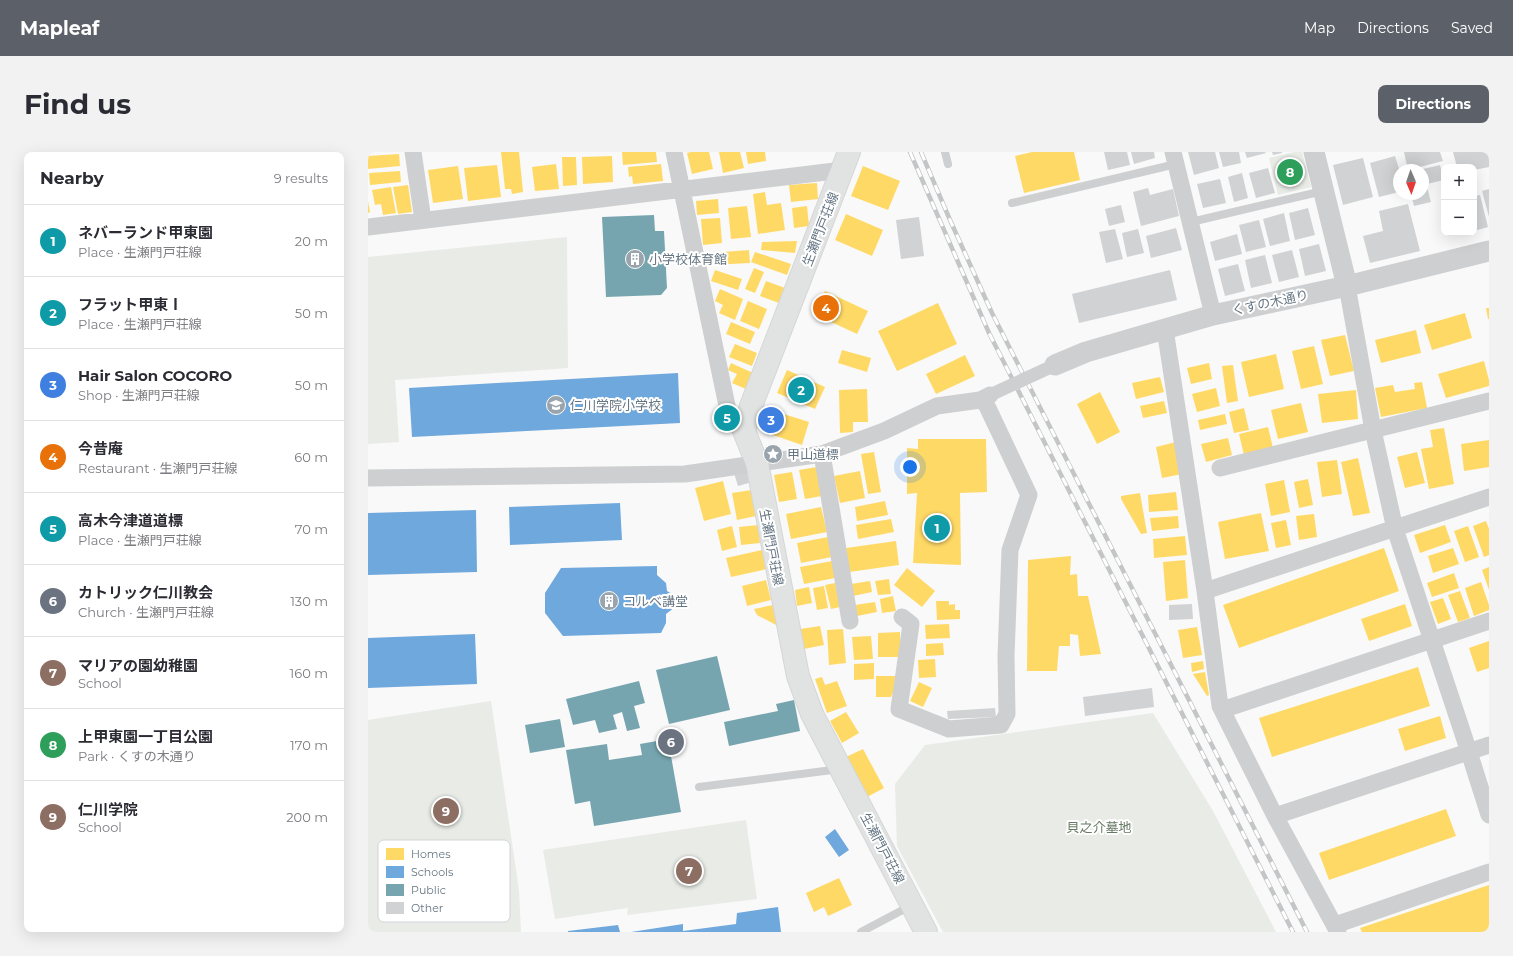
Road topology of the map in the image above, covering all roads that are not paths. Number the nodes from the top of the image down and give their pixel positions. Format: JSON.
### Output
{"nodes":[{"id":1,"x":413,"y":152,"type":"edge"},
{"id":2,"x":674,"y":152,"type":"edge"},
{"id":3,"x":945,"y":152,"type":"edge"},
{"id":4,"x":1314,"y":152,"type":"edge"},
{"id":5,"x":1175,"y":158,"type":"edge"},
{"id":6,"x":846,"y":161,"type":"edge"},
{"id":7,"x":948,"y":164,"type":"dead end"},
{"id":8,"x":682,"y":189,"type":"junction"},
{"id":9,"x":1324,"y":191,"type":"junction"},
{"id":10,"x":1012,"y":204,"type":"dead end"},
{"id":11,"x":423,"y":220,"type":"junction"},
{"id":12,"x":1190,"y":222,"type":"junction"},
{"id":13,"x":368,"y":227,"type":"edge"},
{"id":14,"x":1489,"y":251,"type":"edge"},
{"id":15,"x":1347,"y":286,"type":"junction"},
{"id":16,"x":1213,"y":315,"type":"junction"},
{"id":17,"x":1165,"y":329,"type":"junction"},
{"id":18,"x":1055,"y":365,"type":"joint"},
{"id":19,"x":985,"y":397,"type":"junction"},
{"id":20,"x":1489,"y":401,"type":"edge"},
{"id":21,"x":1373,"y":430,"type":"junction"},
{"id":22,"x":744,"y":431,"type":"junction"},
{"id":23,"x":822,"y":454,"type":"junction"},
{"id":24,"x":757,"y":463,"type":"junction"},
{"id":25,"x":1220,"y":468,"type":"dead end"},
{"id":26,"x":368,"y":478,"type":"edge"},
{"id":27,"x":1489,"y":497,"type":"edge"},
{"id":28,"x":1395,"y":529,"type":"junction"},
{"id":29,"x":1205,"y":591,"type":"junction"},
{"id":30,"x":902,"y":617,"type":"dead end"},
{"id":31,"x":1489,"y":620,"type":"edge"},
{"id":32,"x":850,"y":621,"type":"dead end"},
{"id":33,"x":1432,"y":639,"type":"junction"},
{"id":34,"x":1222,"y":710,"type":"junction"},
{"id":35,"x":1489,"y":745,"type":"edge"},
{"id":36,"x":1469,"y":752,"type":"junction"},
{"id":37,"x":841,"y":769,"type":"junction"},
{"id":38,"x":700,"y":788,"type":"dead end"},
{"id":39,"x":1488,"y":810,"type":"edge"},
{"id":40,"x":1275,"y":816,"type":"junction"},
{"id":41,"x":1489,"y":872,"type":"edge"},
{"id":42,"x":912,"y":905,"type":"junction"},
{"id":43,"x":1336,"y":928,"type":"edge"},
{"id":44,"x":861,"y":932,"type":"edge"},
{"id":45,"x":926,"y":932,"type":"edge"}],
"edges":[{"from":1,"to":11,"type":"street"},
{"from":2,"to":8,"type":"street"},
{"from":3,"to":7,"type":"lane"},
{"from":4,"to":9,"type":"street"},
{"from":5,"to":10,"type":"lane"},
{"from":5,"to":12,"type":"street"},
{"from":6,"to":8,"type":"street"},
{"from":6,"to":22,"type":"main road","name":"生瀬門戸荘線"},
{"from":8,"to":11,"type":"street"},
{"from":8,"to":22,"type":"street"},
{"from":9,"to":12,"type":"lane"},
{"from":9,"to":15,"type":"street"},
{"from":11,"to":13,"type":"street"},
{"from":12,"to":16,"type":"street"},
{"from":14,"to":15,"type":"street","name":"くすの木通り"},
{"from":15,"to":16,"type":"street","name":"くすの木通り"},
{"from":15,"to":21,"type":"street"},
{"from":16,"to":17,"type":"street","name":"くすの木通り"},
{"from":17,"to":18,"type":"street","name":"くすの木通り"},
{"from":17,"to":29,"type":"street"},
{"from":18,"to":19,"type":"street","bridge":true},
{"from":19,"to":23,"type":"street"},
{"from":19,"to":30,"type":"street"},
{"from":20,"to":21,"type":"street"},
{"from":21,"to":25,"type":"street"},
{"from":21,"to":28,"type":"street"},
{"from":22,"to":24,"type":"main road","name":"生瀬門戸荘線"},
{"from":23,"to":24,"type":"street"},
{"from":23,"to":32,"type":"street"},
{"from":24,"to":26,"type":"street"},
{"from":24,"to":37,"type":"main road","name":"生瀬門戸荘線"},
{"from":27,"to":28,"type":"street"},
{"from":28,"to":29,"type":"street"},
{"from":28,"to":33,"type":"street"},
{"from":29,"to":34,"type":"street"},
{"from":31,"to":33,"type":"street"},
{"from":33,"to":34,"type":"street"},
{"from":33,"to":36,"type":"street"},
{"from":34,"to":40,"type":"street"},
{"from":35,"to":36,"type":"street"},
{"from":36,"to":39,"type":"street"},
{"from":36,"to":40,"type":"street"},
{"from":37,"to":38,"type":"lane"},
{"from":37,"to":42,"type":"main road","name":"生瀬門戸荘線"},
{"from":40,"to":43,"type":"street"},
{"from":41,"to":43,"type":"street"},
{"from":42,"to":44,"type":"lane"},
{"from":42,"to":45,"type":"main road","name":"生瀬門戸荘線"}]}
